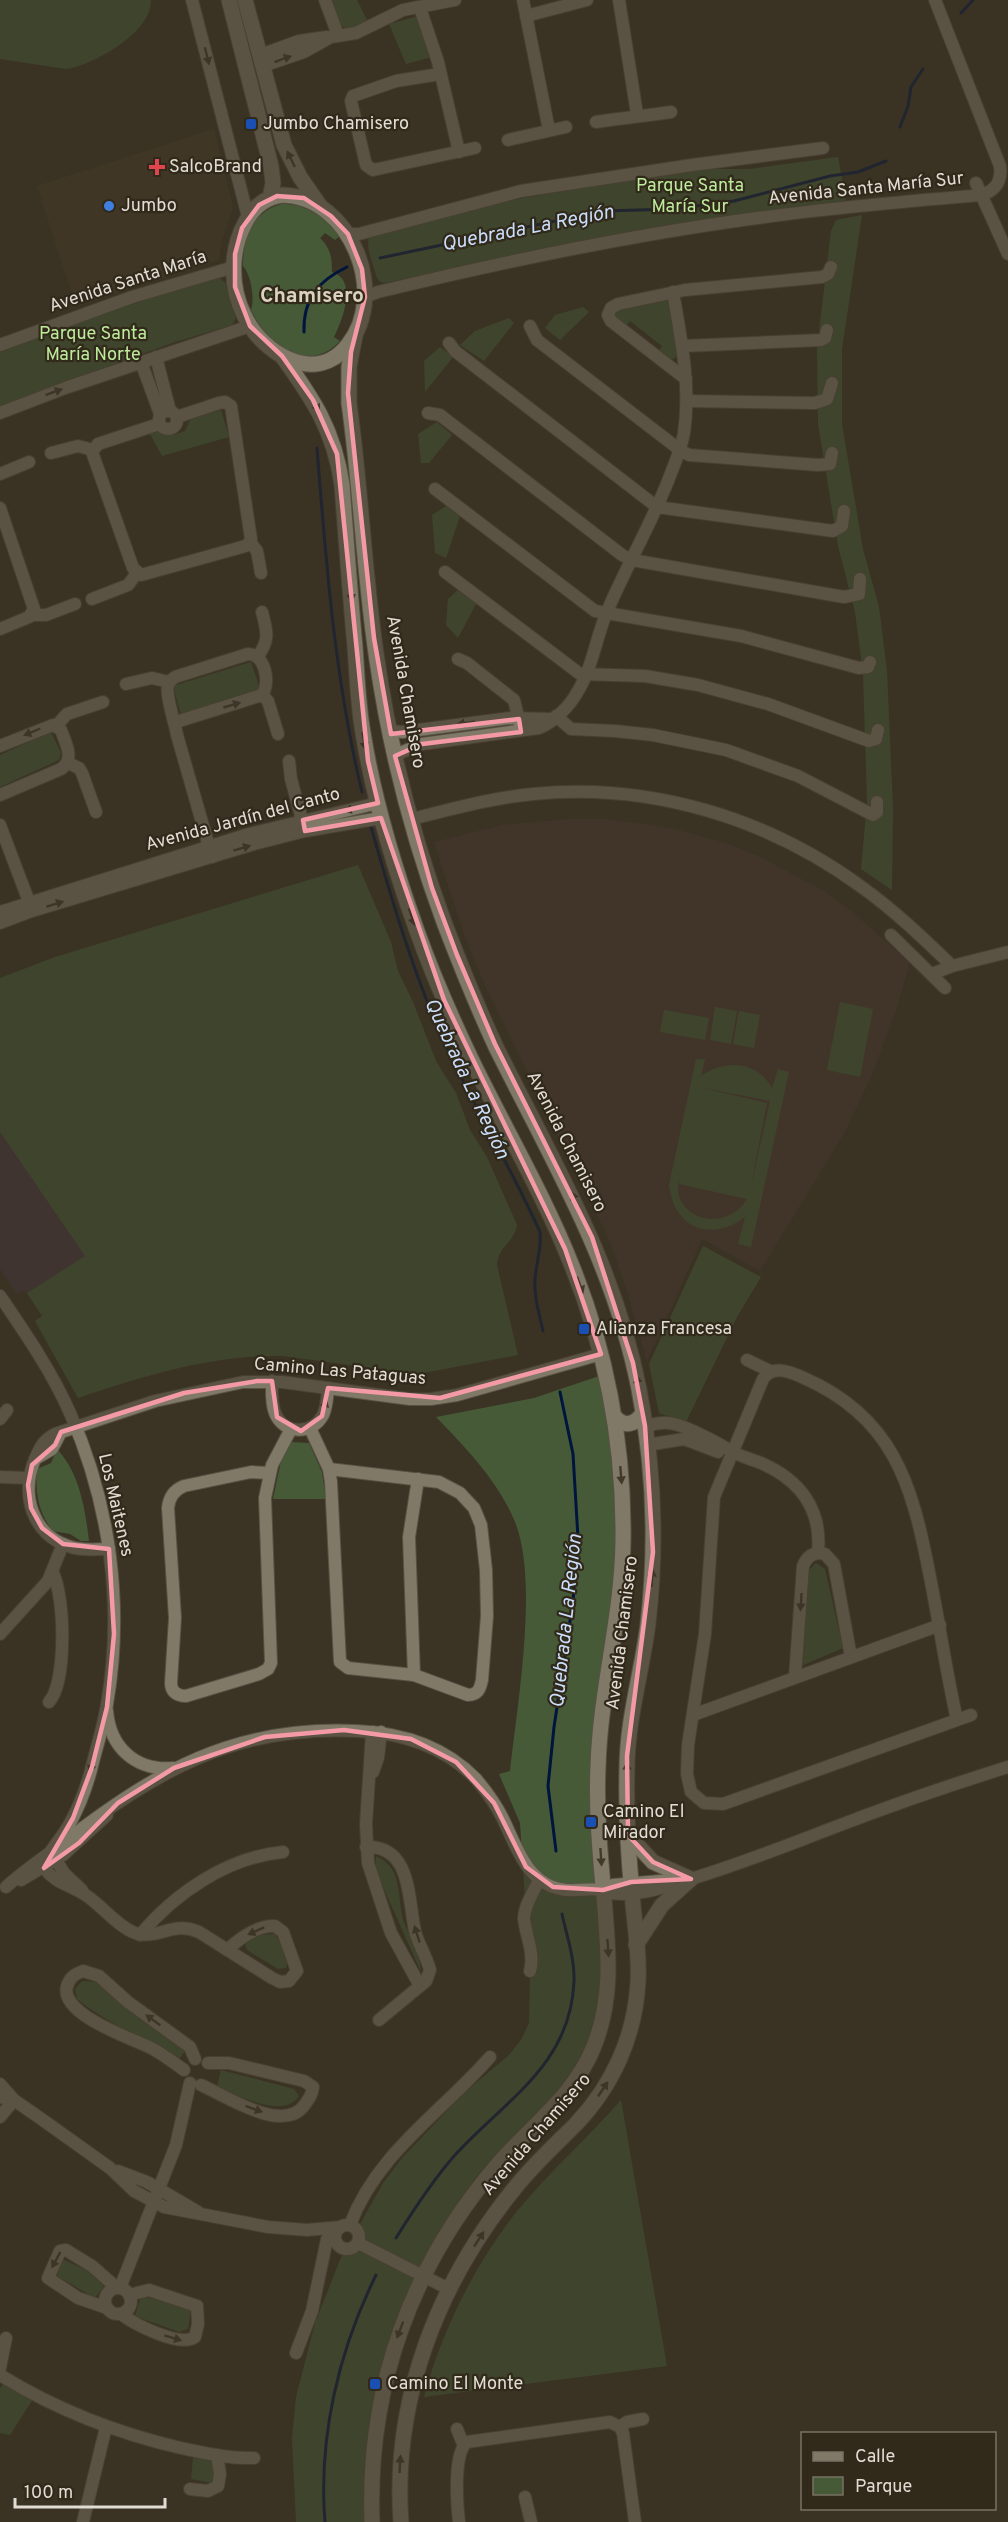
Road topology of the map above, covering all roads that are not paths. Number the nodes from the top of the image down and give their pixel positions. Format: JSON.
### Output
{"nodes":[{"id":1,"x":192,"y":0,"type":"edge"},
{"id":2,"x":229,"y":0,"type":"edge"},
{"id":3,"x":245,"y":0,"type":"edge"},
{"id":4,"x":325,"y":0,"type":"edge"},
{"id":5,"x":455,"y":0,"type":"edge"},
{"id":6,"x":523,"y":0,"type":"edge"},
{"id":7,"x":586,"y":0,"type":"edge"},
{"id":8,"x":619,"y":0,"type":"edge"},
{"id":9,"x":935,"y":0,"type":"edge"},
{"id":10,"x":420,"y":8,"type":"junction"},
{"id":11,"x":526,"y":16,"type":"junction"},
{"id":12,"x":335,"y":36,"type":"junction"},
{"id":13,"x":261,"y":61,"type":"junction"},
{"id":14,"x":440,"y":74,"type":"junction"},
{"id":15,"x":671,"y":112,"type":"dead end"},
{"id":16,"x":637,"y":114,"type":"junction"},
{"id":17,"x":596,"y":122,"type":"dead end"},
{"id":18,"x":566,"y":127,"type":"dead end"},
{"id":19,"x":549,"y":130,"type":"junction"},
{"id":20,"x":508,"y":140,"type":"dead end"},
{"id":21,"x":475,"y":148,"type":"dead end"},
{"id":22,"x":823,"y":148,"type":"dead end"},
{"id":23,"x":459,"y":152,"type":"junction"},
{"id":24,"x":976,"y":183,"type":"dead end"},
{"id":25,"x":982,"y":195,"type":"junction"},
{"id":26,"x":270,"y":198,"type":"junction"},
{"id":27,"x":322,"y":208,"type":"junction"},
{"id":28,"x":248,"y":217,"type":"junction"},
{"id":29,"x":348,"y":234,"type":"junction"},
{"id":30,"x":1008,"y":254,"type":"edge"},
{"id":31,"x":234,"y":267,"type":"junction"},
{"id":32,"x":831,"y":267,"type":"dead end"},
{"id":33,"x":673,"y":292,"type":"junction"},
{"id":34,"x":365,"y":297,"type":"junction"},
{"id":35,"x":250,"y":326,"type":"junction"},
{"id":36,"x":530,"y":326,"type":"dead end"},
{"id":37,"x":827,"y":330,"type":"dead end"},
{"id":38,"x":355,"y":336,"type":"junction"},
{"id":39,"x":449,"y":343,"type":"dead end"},
{"id":40,"x":0,"y":345,"type":"edge"},
{"id":41,"x":682,"y":346,"type":"junction"},
{"id":42,"x":282,"y":356,"type":"junction"},
{"id":43,"x":156,"y":357,"type":"junction"},
{"id":44,"x":141,"y":362,"type":"junction"},
{"id":45,"x":686,"y":380,"type":"junction"},
{"id":46,"x":832,"y":383,"type":"dead end"},
{"id":47,"x":687,"y":401,"type":"junction"},
{"id":48,"x":0,"y":413,"type":"edge"},
{"id":49,"x":428,"y":413,"type":"dead end"},
{"id":50,"x":166,"y":416,"type":"junction"},
{"id":51,"x":93,"y":450,"type":"junction"},
{"id":52,"x":680,"y":450,"type":"junction"},
{"id":53,"x":51,"y":453,"type":"dead end"},
{"id":54,"x":832,"y":453,"type":"dead end"},
{"id":55,"x":29,"y":462,"type":"dead end"},
{"id":56,"x":0,"y":474,"type":"edge"},
{"id":57,"x":435,"y":489,"type":"dead end"},
{"id":58,"x":657,"y":507,"type":"junction"},
{"id":59,"x":0,"y":508,"type":"edge"},
{"id":60,"x":844,"y":512,"type":"dead end"},
{"id":61,"x":250,"y":542,"type":"junction"},
{"id":62,"x":633,"y":560,"type":"junction"},
{"id":63,"x":445,"y":572,"type":"dead end"},
{"id":64,"x":137,"y":573,"type":"junction"},
{"id":65,"x":261,"y":573,"type":"dead end"},
{"id":66,"x":860,"y":579,"type":"dead end"},
{"id":67,"x":92,"y":599,"type":"dead end"},
{"id":68,"x":75,"y":604,"type":"dead end"},
{"id":69,"x":262,"y":612,"type":"dead end"},
{"id":70,"x":32,"y":615,"type":"junction"},
{"id":71,"x":606,"y":615,"type":"junction"},
{"id":72,"x":0,"y":629,"type":"edge"},
{"id":73,"x":258,"y":656,"type":"junction"},
{"id":74,"x":458,"y":659,"type":"dead end"},
{"id":75,"x":870,"y":662,"type":"dead end"},
{"id":76,"x":586,"y":675,"type":"junction"},
{"id":77,"x":169,"y":682,"type":"junction"},
{"id":78,"x":358,"y":683,"type":"junction"},
{"id":79,"x":381,"y":683,"type":"junction"},
{"id":80,"x":126,"y":684,"type":"dead end"},
{"id":81,"x":262,"y":695,"type":"junction"},
{"id":82,"x":103,"y":702,"type":"dead end"},
{"id":83,"x":554,"y":717,"type":"junction"},
{"id":84,"x":176,"y":722,"type":"junction"},
{"id":85,"x":520,"y":725,"type":"junction"},
{"id":86,"x":56,"y":726,"type":"junction"},
{"id":87,"x":878,"y":730,"type":"dead end"},
{"id":88,"x":390,"y":731,"type":"junction"},
{"id":89,"x":278,"y":734,"type":"dead end"},
{"id":90,"x":0,"y":746,"type":"edge"},
{"id":91,"x":395,"y":756,"type":"junction"},
{"id":92,"x":288,"y":761,"type":"dead end"},
{"id":93,"x":68,"y":763,"type":"junction"},
{"id":94,"x":0,"y":795,"type":"edge"},
{"id":95,"x":877,"y":802,"type":"dead end"},
{"id":96,"x":380,"y":811,"type":"junction"},
{"id":97,"x":96,"y":812,"type":"dead end"},
{"id":98,"x":412,"y":819,"type":"junction"},
{"id":99,"x":0,"y":825,"type":"edge"},
{"id":100,"x":304,"y":825,"type":"junction"},
{"id":101,"x":211,"y":852,"type":"junction"},
{"id":102,"x":31,"y":906,"type":"junction"},
{"id":103,"x":0,"y":912,"type":"edge"},
{"id":104,"x":0,"y":923,"type":"edge"},
{"id":105,"x":891,"y":935,"type":"dead end"},
{"id":106,"x":1008,"y":952,"type":"edge"},
{"id":107,"x":952,"y":966,"type":"junction"},
{"id":108,"x":932,"y":974,"type":"junction"},
{"id":109,"x":945,"y":988,"type":"dead end"},
{"id":110,"x":0,"y":1296,"type":"edge"},
{"id":111,"x":601,"y":1354,"type":"junction"},
{"id":112,"x":747,"y":1360,"type":"dead end"},
{"id":113,"x":770,"y":1371,"type":"junction"},
{"id":114,"x":272,"y":1381,"type":"junction"},
{"id":115,"x":328,"y":1388,"type":"junction"},
{"id":116,"x":614,"y":1416,"type":"junction"},
{"id":117,"x":644,"y":1420,"type":"junction"},
{"id":118,"x":75,"y":1426,"type":"junction"},
{"id":119,"x":310,"y":1428,"type":"junction"},
{"id":120,"x":291,"y":1429,"type":"junction"},
{"id":121,"x":647,"y":1445,"type":"junction"},
{"id":122,"x":731,"y":1452,"type":"junction"},
{"id":123,"x":329,"y":1469,"type":"junction"},
{"id":124,"x":269,"y":1473,"type":"junction"},
{"id":125,"x":0,"y":1477,"type":"edge"},
{"id":126,"x":28,"y":1478,"type":"junction"},
{"id":127,"x":418,"y":1479,"type":"junction"},
{"id":128,"x":63,"y":1544,"type":"junction"},
{"id":129,"x":109,"y":1549,"type":"junction"},
{"id":130,"x":818,"y":1552,"type":"junction"},
{"id":131,"x":53,"y":1572,"type":"junction"},
{"id":132,"x":940,"y":1625,"type":"junction"},
{"id":133,"x":0,"y":1634,"type":"edge"},
{"id":134,"x":851,"y":1657,"type":"junction"},
{"id":135,"x":414,"y":1675,"type":"junction"},
{"id":136,"x":795,"y":1677,"type":"junction"},
{"id":137,"x":49,"y":1702,"type":"dead end"},
{"id":138,"x":107,"y":1707,"type":"junction"},
{"id":139,"x":693,"y":1715,"type":"junction"},
{"id":140,"x":971,"y":1715,"type":"dead end"},
{"id":141,"x":957,"y":1720,"type":"junction"},
{"id":142,"x":377,"y":1732,"type":"junction"},
{"id":143,"x":1008,"y":1767,"type":"edge"},
{"id":144,"x":174,"y":1768,"type":"junction"},
{"id":145,"x":628,"y":1835,"type":"junction"},
{"id":146,"x":366,"y":1847,"type":"junction"},
{"id":147,"x":283,"y":1852,"type":"dead end"},
{"id":148,"x":53,"y":1856,"type":"junction"},
{"id":149,"x":44,"y":1868,"type":"junction"},
{"id":150,"x":691,"y":1879,"type":"junction"},
{"id":151,"x":539,"y":1880,"type":"junction"},
{"id":152,"x":631,"y":1888,"type":"junction"},
{"id":153,"x":3,"y":1889,"type":"edge"},
{"id":154,"x":603,"y":1890,"type":"junction"},
{"id":155,"x":86,"y":1895,"type":"junction"},
{"id":156,"x":166,"y":1908,"type":"junction"},
{"id":157,"x":176,"y":1928,"type":"junction"},
{"id":158,"x":140,"y":1935,"type":"junction"},
{"id":159,"x":636,"y":1945,"type":"junction"},
{"id":160,"x":227,"y":1950,"type":"junction"},
{"id":161,"x":530,"y":1971,"type":"dead end"},
{"id":162,"x":420,"y":1986,"type":"junction"},
{"id":163,"x":379,"y":2020,"type":"dead end"},
{"id":164,"x":490,"y":2057,"type":"dead end"},
{"id":165,"x":195,"y":2059,"type":"junction"},
{"id":166,"x":208,"y":2063,"type":"junction"},
{"id":167,"x":184,"y":2070,"type":"junction"},
{"id":168,"x":0,"y":2084,"type":"edge"},
{"id":169,"x":196,"y":2084,"type":"junction"},
{"id":170,"x":0,"y":2097,"type":"edge"},
{"id":171,"x":14,"y":2100,"type":"junction"},
{"id":172,"x":0,"y":2117,"type":"edge"},
{"id":173,"x":111,"y":2168,"type":"junction"},
{"id":174,"x":159,"y":2188,"type":"junction"},
{"id":175,"x":153,"y":2202,"type":"junction"},
{"id":176,"x":202,"y":2214,"type":"junction"},
{"id":177,"x":345,"y":2226,"type":"junction"},
{"id":178,"x":307,"y":2230,"type":"junction"},
{"id":179,"x":332,"y":2241,"type":"junction"},
{"id":180,"x":358,"y":2243,"type":"junction"},
{"id":181,"x":424,"y":2276,"type":"junction"},
{"id":182,"x":449,"y":2289,"type":"junction"},
{"id":183,"x":122,"y":2290,"type":"junction"},
{"id":184,"x":107,"y":2308,"type":"junction"},
{"id":185,"x":121,"y":2314,"type":"junction"},
{"id":186,"x":6,"y":2338,"type":"dead end"},
{"id":187,"x":296,"y":2353,"type":"dead end"},
{"id":188,"x":0,"y":2368,"type":"edge"},
{"id":189,"x":0,"y":2375,"type":"edge"},
{"id":190,"x":643,"y":2419,"type":"dead end"},
{"id":191,"x":106,"y":2427,"type":"junction"},
{"id":192,"x":620,"y":2427,"type":"junction"},
{"id":193,"x":457,"y":2428,"type":"dead end"},
{"id":194,"x":464,"y":2445,"type":"junction"},
{"id":195,"x":217,"y":2456,"type":"junction"},
{"id":196,"x":254,"y":2458,"type":"dead end"},
{"id":197,"x":190,"y":2489,"type":"dead end"},
{"id":198,"x":525,"y":2498,"type":"dead end"},
{"id":199,"x":83,"y":2522,"type":"edge"},
{"id":200,"x":372,"y":2522,"type":"edge"},
{"id":201,"x":401,"y":2522,"type":"edge"},
{"id":202,"x":459,"y":2522,"type":"edge"},
{"id":203,"x":531,"y":2522,"type":"edge"},
{"id":204,"x":635,"y":2522,"type":"edge"}],
"edges":[{"from":1,"to":28,"type":"street","one_way":true},
{"from":2,"to":26,"type":"street"},
{"from":3,"to":13,"type":"street"},
{"from":4,"to":12,"type":"street"},
{"from":5,"to":10,"type":"street"},
{"from":6,"to":11,"type":"street"},
{"from":7,"to":11,"type":"street"},
{"from":8,"to":16,"type":"street"},
{"from":9,"to":25,"type":"street"},
{"from":10,"to":12,"type":"street"},
{"from":10,"to":14,"type":"street"},
{"from":11,"to":19,"type":"street"},
{"from":12,"to":13,"type":"street"},
{"from":27,"to":13,"type":"street","one_way":true},
{"from":14,"to":23,"type":"street"},
{"from":14,"to":23,"type":"street"},
{"from":15,"to":16,"type":"street"},
{"from":16,"to":17,"type":"street"},
{"from":18,"to":19,"type":"street"},
{"from":19,"to":20,"type":"street"},
{"from":21,"to":23,"type":"street"},
{"from":22,"to":29,"type":"street"},
{"from":24,"to":25,"type":"street"},
{"from":25,"to":30,"type":"street"},
{"from":25,"to":34,"type":"street","name":"Avenida Santa María Sur"},
{"from":26,"to":27,"type":"street"},
{"from":26,"to":28,"type":"street"},
{"from":27,"to":29,"type":"street"},
{"from":28,"to":31,"type":"street"},
{"from":29,"to":34,"type":"street"},
{"from":31,"to":35,"type":"street"},
{"from":31,"to":40,"type":"street","name":"Avenida Santa María"},
{"from":32,"to":33,"type":"street"},
{"from":33,"to":41,"type":"street"},
{"from":33,"to":45,"type":"street"},
{"from":34,"to":38,"type":"street"},
{"from":35,"to":42,"type":"street"},
{"from":35,"to":43,"type":"street"},
{"from":36,"to":52,"type":"street"},
{"from":37,"to":41,"type":"street"},
{"from":38,"to":42,"type":"street"},
{"from":38,"to":79,"type":"street","name":"Avenida Chamisero"},
{"from":39,"to":58,"type":"street"},
{"from":41,"to":45,"type":"street"},
{"from":42,"to":78,"type":"street","name":"Avenida Chamisero","one_way":true},
{"from":43,"to":44,"type":"street"},
{"from":43,"to":50,"type":"street"},
{"from":48,"to":44,"type":"street","one_way":true},
{"from":44,"to":50,"type":"street"},
{"from":45,"to":47,"type":"street"},
{"from":46,"to":47,"type":"street"},
{"from":47,"to":52,"type":"street"},
{"from":49,"to":62,"type":"street"},
{"from":50,"to":51,"type":"street"},
{"from":50,"to":61,"type":"street"},
{"from":51,"to":53,"type":"street"},
{"from":51,"to":64,"type":"street"},
{"from":52,"to":54,"type":"street"},
{"from":52,"to":58,"type":"street"},
{"from":55,"to":56,"type":"street"},
{"from":57,"to":71,"type":"street"},
{"from":58,"to":60,"type":"street"},
{"from":58,"to":62,"type":"street"},
{"from":59,"to":70,"type":"street"},
{"from":61,"to":64,"type":"street"},
{"from":61,"to":65,"type":"street"},
{"from":62,"to":66,"type":"street"},
{"from":62,"to":71,"type":"street"},
{"from":63,"to":76,"type":"street"},
{"from":64,"to":67,"type":"street"},
{"from":68,"to":70,"type":"street"},
{"from":69,"to":73,"type":"street"},
{"from":70,"to":72,"type":"street"},
{"from":71,"to":75,"type":"street"},
{"from":71,"to":76,"type":"street"},
{"from":73,"to":77,"type":"street"},
{"from":73,"to":81,"type":"street"},
{"from":74,"to":85,"type":"street"},
{"from":76,"to":83,"type":"street"},
{"from":76,"to":87,"type":"street"},
{"from":77,"to":80,"type":"street"},
{"from":77,"to":84,"type":"street"},
{"from":78,"to":79,"type":"street"},
{"from":78,"to":96,"type":"street","name":"Avenida Chamisero","one_way":true},
{"from":79,"to":88,"type":"street","name":"Avenida Chamisero"},
{"from":84,"to":81,"type":"street","one_way":true},
{"from":81,"to":89,"type":"street"},
{"from":82,"to":86,"type":"street"},
{"from":83,"to":85,"type":"street"},
{"from":83,"to":95,"type":"street"},
{"from":84,"to":101,"type":"street"},
{"from":85,"to":88,"type":"street","one_way":true},
{"from":85,"to":91,"type":"street"},
{"from":86,"to":90,"type":"street","one_way":true},
{"from":86,"to":93,"type":"street"},
{"from":88,"to":91,"type":"street","name":"Avenida Chamisero"},
{"from":91,"to":98,"type":"street","name":"Avenida Chamisero"},
{"from":92,"to":100,"type":"street"},
{"from":93,"to":94,"type":"street"},
{"from":93,"to":97,"type":"street"},
{"from":96,"to":100,"type":"street","name":"Avenida Jardín del Canto"},
{"from":96,"to":111,"type":"street","name":"Avenida Chamisero","one_way":true},
{"from":98,"to":107,"type":"street"},
{"from":117,"to":98,"type":"street","name":"Avenida Chamisero","one_way":true},
{"from":99,"to":102,"type":"street"},
{"from":100,"to":101,"type":"street","name":"Avenida Jardín del Canto"},
{"from":101,"to":102,"type":"street","name":"Avenida Jardín del Canto"},
{"from":102,"to":103,"type":"street","name":"Avenida Jardín del Canto"},
{"from":102,"to":104,"type":"street","name":"Avenida Jardín del Canto"},
{"from":105,"to":108,"type":"street"},
{"from":106,"to":107,"type":"street"},
{"from":107,"to":108,"type":"street"},
{"from":108,"to":109,"type":"street"},
{"from":110,"to":118,"type":"street","name":"Los Maitenes"},
{"from":111,"to":115,"type":"street","name":"Camino Las Pataguas"},
{"from":111,"to":116,"type":"street","name":"Avenida Chamisero"},
{"from":112,"to":113,"type":"street"},
{"from":113,"to":122,"type":"street"},
{"from":113,"to":132,"type":"street"},
{"from":114,"to":115,"type":"street","name":"Camino Las Pataguas"},
{"from":114,"to":118,"type":"street","name":"Camino Las Pataguas"},
{"from":114,"to":120,"type":"street"},
{"from":119,"to":115,"type":"street","one_way":true},
{"from":116,"to":117,"type":"street"},
{"from":116,"to":154,"type":"street","name":"Avenida Chamisero","one_way":true},
{"from":117,"to":121,"type":"street","name":"Avenida Chamisero"},
{"from":117,"to":122,"type":"street"},
{"from":118,"to":126,"type":"street","name":"Camino Las Pataguas"},
{"from":118,"to":129,"type":"street","name":"Los Maitenes"},
{"from":119,"to":120,"type":"street"},
{"from":119,"to":123,"type":"street"},
{"from":120,"to":124,"type":"street"},
{"from":121,"to":122,"type":"street"},
{"from":145,"to":121,"type":"street","name":"Avenida Chamisero","one_way":true},
{"from":122,"to":130,"type":"street"},
{"from":122,"to":139,"type":"street"},
{"from":123,"to":127,"type":"street"},
{"from":123,"to":135,"type":"street"},
{"from":124,"to":124,"type":"street"},
{"from":125,"to":126,"type":"street"},
{"from":126,"to":128,"type":"street"},
{"from":127,"to":135,"type":"street"},
{"from":127,"to":135,"type":"street"},
{"from":128,"to":129,"type":"street"},
{"from":128,"to":131,"type":"street"},
{"from":129,"to":138,"type":"street","name":"Los Maitenes"},
{"from":130,"to":134,"type":"street"},
{"from":130,"to":136,"type":"street","one_way":true},
{"from":131,"to":133,"type":"street"},
{"from":131,"to":137,"type":"street"},
{"from":132,"to":134,"type":"street"},
{"from":132,"to":141,"type":"street"},
{"from":134,"to":136,"type":"street"},
{"from":136,"to":139,"type":"street"},
{"from":138,"to":144,"type":"street","name":"Los Maitenes"},
{"from":138,"to":148,"type":"street","name":"Los Maitenes","one_way":true},
{"from":139,"to":141,"type":"street"},
{"from":140,"to":141,"type":"street"},
{"from":142,"to":144,"type":"street"},
{"from":142,"to":146,"type":"street"},
{"from":142,"to":151,"type":"street"},
{"from":143,"to":150,"type":"street"},
{"from":144,"to":148,"type":"street"},
{"from":145,"to":150,"type":"street"},
{"from":145,"to":152,"type":"street","name":"Avenida Chamisero"},
{"from":146,"to":162,"type":"street"},
{"from":162,"to":146,"type":"street","one_way":true},
{"from":147,"to":156,"type":"street"},
{"from":148,"to":149,"type":"street"},
{"from":148,"to":153,"type":"street"},
{"from":148,"to":155,"type":"street"},
{"from":149,"to":153,"type":"street"},
{"from":149,"to":155,"type":"street"},
{"from":150,"to":152,"type":"street"},
{"from":150,"to":159,"type":"street"},
{"from":151,"to":154,"type":"street"},
{"from":151,"to":161,"type":"street"},
{"from":152,"to":154,"type":"street"},
{"from":152,"to":159,"type":"street","name":"Avenida Chamisero"},
{"from":154,"to":181,"type":"street","name":"Avenida Chamisero","one_way":true},
{"from":155,"to":158,"type":"street"},
{"from":156,"to":157,"type":"street"},
{"from":156,"to":158,"type":"street"},
{"from":157,"to":158,"type":"street"},
{"from":157,"to":160,"type":"street"},
{"from":182,"to":159,"type":"street","name":"Avenida Chamisero","one_way":true},
{"from":160,"to":160,"type":"street","one_way":true},
{"from":162,"to":163,"type":"street"},
{"from":164,"to":177,"type":"street"},
{"from":165,"to":166,"type":"street"},
{"from":165,"to":167,"type":"street"},
{"from":165,"to":167,"type":"street","one_way":true},
{"from":166,"to":169,"type":"street"},
{"from":169,"to":166,"type":"street","one_way":true},
{"from":167,"to":169,"type":"street"},
{"from":168,"to":171,"type":"street"},
{"from":169,"to":174,"type":"street"},
{"from":170,"to":171,"type":"street"},
{"from":171,"to":172,"type":"street"},
{"from":171,"to":173,"type":"street"},
{"from":173,"to":174,"type":"street"},
{"from":173,"to":175,"type":"street"},
{"from":174,"to":175,"type":"street"},
{"from":174,"to":176,"type":"street"},
{"from":175,"to":176,"type":"street"},
{"from":175,"to":183,"type":"street"},
{"from":176,"to":178,"type":"street"},
{"from":177,"to":178,"type":"street"},
{"from":177,"to":179,"type":"street"},
{"from":177,"to":180,"type":"street"},
{"from":178,"to":179,"type":"street"},
{"from":179,"to":180,"type":"street"},
{"from":179,"to":187,"type":"street"},
{"from":180,"to":181,"type":"street"},
{"from":181,"to":182,"type":"street"},
{"from":181,"to":200,"type":"street","name":"Avenida Chamisero","one_way":true},
{"from":201,"to":182,"type":"street","name":"Avenida Chamisero","one_way":true},
{"from":183,"to":184,"type":"street"},
{"from":183,"to":184,"type":"street","one_way":true},
{"from":183,"to":185,"type":"street"},
{"from":185,"to":183,"type":"street","one_way":true},
{"from":184,"to":185,"type":"street"},
{"from":186,"to":188,"type":"street"},
{"from":189,"to":191,"type":"street"},
{"from":190,"to":192,"type":"street"},
{"from":191,"to":195,"type":"street"},
{"from":191,"to":199,"type":"street"},
{"from":192,"to":194,"type":"street"},
{"from":192,"to":204,"type":"street"},
{"from":193,"to":194,"type":"street"},
{"from":194,"to":202,"type":"street"},
{"from":195,"to":196,"type":"street"},
{"from":195,"to":197,"type":"street"},
{"from":198,"to":203,"type":"street"}]}
